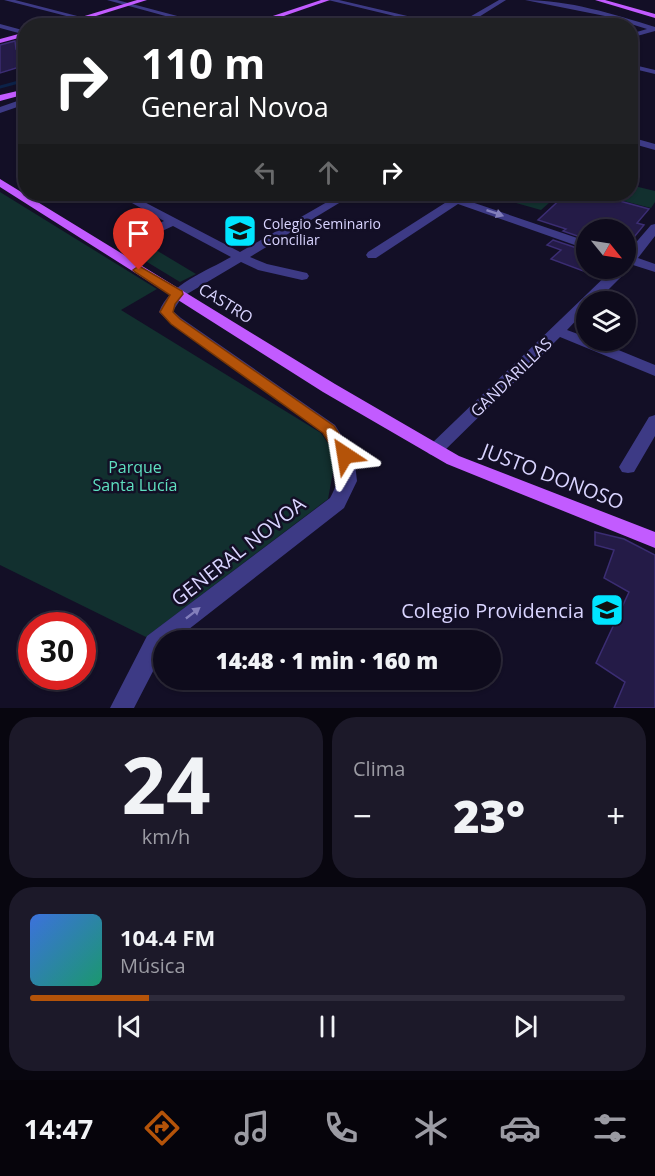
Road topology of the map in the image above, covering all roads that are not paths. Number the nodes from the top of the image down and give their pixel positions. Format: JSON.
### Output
{"nodes":[{"id":1,"x":7,"y":0,"type":"edge"},
{"id":2,"x":110,"y":0,"type":"edge"},
{"id":3,"x":144,"y":0,"type":"edge"},
{"id":4,"x":329,"y":0,"type":"edge"},
{"id":5,"x":503,"y":0,"type":"edge"},
{"id":6,"x":528,"y":0,"type":"edge"},
{"id":7,"x":604,"y":1,"type":"edge"},
{"id":8,"x":129,"y":4,"type":"junction"},
{"id":9,"x":594,"y":12,"type":"junction"},
{"id":10,"x":655,"y":16,"type":"edge"},
{"id":11,"x":82,"y":18,"type":"joint"},
{"id":12,"x":182,"y":18,"type":"edge"},
{"id":13,"x":272,"y":18,"type":"edge"},
{"id":14,"x":410,"y":18,"type":"edge"},
{"id":15,"x":474,"y":18,"type":"edge"},
{"id":16,"x":615,"y":18,"type":"edge"},
{"id":17,"x":638,"y":24,"type":"edge"},
{"id":18,"x":0,"y":26,"type":"edge"},
{"id":19,"x":654,"y":29,"type":"edge"},
{"id":20,"x":18,"y":31,"type":"edge"},
{"id":21,"x":638,"y":34,"type":"edge"},
{"id":22,"x":18,"y":35,"type":"edge"},
{"id":23,"x":0,"y":41,"type":"edge"},
{"id":24,"x":638,"y":68,"type":"edge"},
{"id":25,"x":655,"y":72,"type":"edge"},
{"id":26,"x":18,"y":93,"type":"edge"},
{"id":27,"x":0,"y":98,"type":"edge"},
{"id":28,"x":18,"y":104,"type":"edge"},
{"id":29,"x":0,"y":110,"type":"edge"},
{"id":30,"x":638,"y":142,"type":"edge"},
{"id":31,"x":655,"y":147,"type":"edge"},
{"id":32,"x":0,"y":182,"type":"edge"},
{"id":33,"x":18,"y":190,"type":"edge"},
{"id":34,"x":38,"y":201,"type":"edge"},
{"id":35,"x":135,"y":201,"type":"edge"},
{"id":36,"x":336,"y":201,"type":"edge"},
{"id":37,"x":455,"y":201,"type":"edge"},
{"id":38,"x":460,"y":201,"type":"edge"},
{"id":39,"x":174,"y":221,"type":"junction"},
{"id":40,"x":655,"y":228,"type":"edge"},
{"id":41,"x":147,"y":233,"type":"dead end"},
{"id":42,"x":576,"y":242,"type":"edge"},
{"id":43,"x":636,"y":250,"type":"edge"},
{"id":44,"x":372,"y":255,"type":"dead end"},
{"id":45,"x":240,"y":257,"type":"junction"},
{"id":46,"x":636,"y":265,"type":"edge"},
{"id":47,"x":655,"y":268,"type":"edge"},
{"id":48,"x":302,"y":276,"type":"dead end"},
{"id":49,"x":609,"y":279,"type":"edge"},
{"id":50,"x":598,"y":291,"type":"edge"},
{"id":51,"x":177,"y":294,"type":"junction"},
{"id":52,"x":576,"y":313,"type":"edge"},
{"id":53,"x":558,"y":331,"type":"junction"},
{"id":54,"x":655,"y":371,"type":"edge"},
{"id":55,"x":655,"y":421,"type":"edge"},
{"id":56,"x":435,"y":450,"type":"junction"},
{"id":57,"x":628,"y":467,"type":"dead end"},
{"id":58,"x":655,"y":540,"type":"edge"},
{"id":59,"x":122,"y":708,"type":"edge"}],
"edges":[{"from":1,"to":11,"type":"street"},
{"from":2,"to":8,"type":"street"},
{"from":3,"to":8,"type":"main road"},
{"from":4,"to":13,"type":"main road"},
{"from":4,"to":14,"type":"street"},
{"from":5,"to":15,"type":"street"},
{"from":6,"to":9,"type":"street"},
{"from":7,"to":9,"type":"street"},
{"from":7,"to":10,"type":"main road"},
{"from":8,"to":11,"type":"main road"},
{"from":8,"to":12,"type":"street"},
{"from":9,"to":16,"type":"street"},
{"from":17,"to":19,"type":"street"},
{"from":18,"to":20,"type":"street"},
{"from":19,"to":21,"type":"street"},
{"from":22,"to":23,"type":"main road"},
{"from":24,"to":25,"type":"street"},
{"from":26,"to":27,"type":"main road"},
{"from":28,"to":29,"type":"street"},
{"from":30,"to":31,"type":"street"},
{"from":32,"to":33,"type":"main road","name":"CASTRO"},
{"from":34,"to":51,"type":"main road","name":"CASTRO"},
{"from":35,"to":39,"type":"street"},
{"from":36,"to":45,"type":"street"},
{"from":37,"to":44,"type":"street"},
{"from":38,"to":42,"type":"street","one_way":true},
{"from":39,"to":41,"type":"street"},
{"from":39,"to":45,"type":"street"},
{"from":40,"to":43,"type":"street","name":"GANDARILLAS"},
{"from":45,"to":48,"type":"street"},
{"from":45,"to":51,"type":"street"},
{"from":46,"to":47,"type":"street"},
{"from":49,"to":50,"type":"street","name":"GANDARILLAS"},
{"from":51,"to":56,"type":"main road","name":"CASTRO"},
{"from":59,"to":51,"type":"street","name":"GENERAL NOVOA","one_way":true},
{"from":52,"to":53,"type":"street","name":"GANDARILLAS"},
{"from":53,"to":54,"type":"street"},
{"from":53,"to":56,"type":"street","name":"GANDARILLAS"},
{"from":55,"to":57,"type":"street"},
{"from":56,"to":58,"type":"main road","name":"JUSTO DONOSO"}]}
